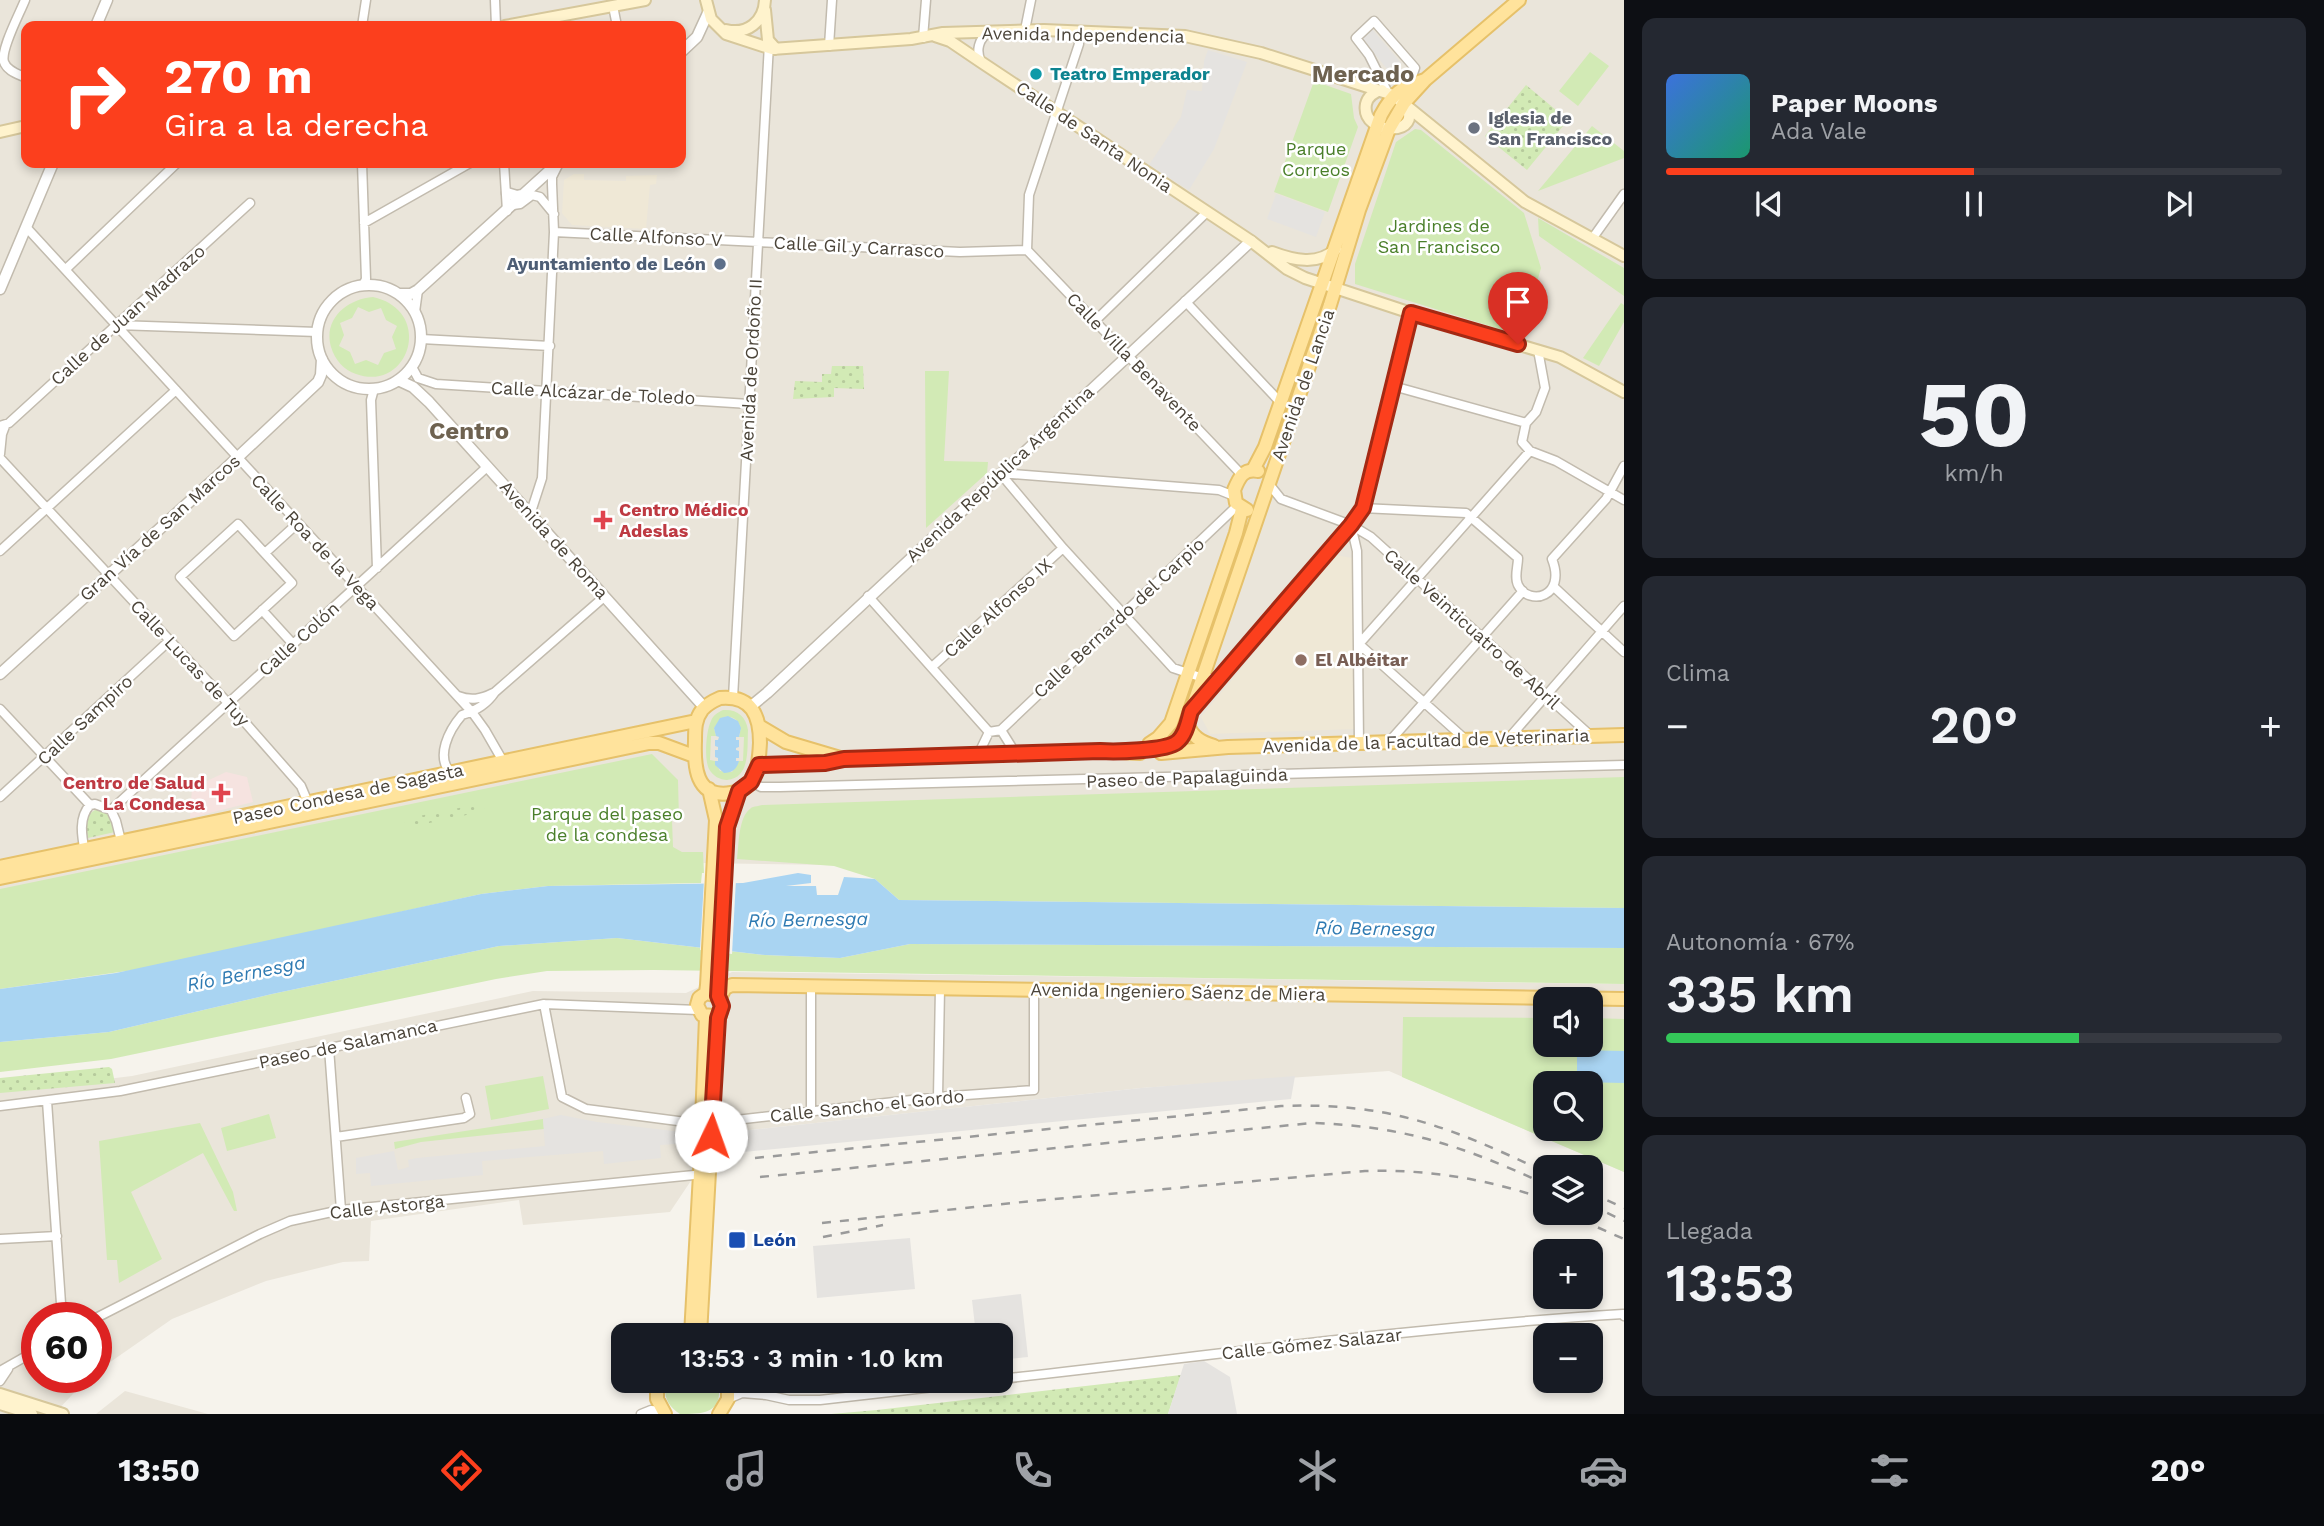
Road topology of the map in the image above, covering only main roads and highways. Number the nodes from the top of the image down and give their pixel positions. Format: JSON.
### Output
{"nodes":[{"id":1,"x":645,"y":0,"type":"edge"},
{"id":2,"x":706,"y":0,"type":"edge"},
{"id":3,"x":1519,"y":0,"type":"edge"},
{"id":4,"x":764,"y":4,"type":"edge"},
{"id":5,"x":551,"y":21,"type":"edge"},
{"id":6,"x":720,"y":28,"type":"junction"},
{"id":7,"x":935,"y":36,"type":"junction"},
{"id":8,"x":771,"y":47,"type":"junction"},
{"id":9,"x":1425,"y":80,"type":"junction"},
{"id":10,"x":1387,"y":92,"type":"junction"},
{"id":11,"x":1404,"y":103,"type":"junction"},
{"id":12,"x":21,"y":127,"type":"edge"},
{"id":13,"x":1383,"y":127,"type":"junction"},
{"id":14,"x":0,"y":132,"type":"edge"},
{"id":15,"x":1351,"y":236,"type":"junction"},
{"id":16,"x":1263,"y":249,"type":"junction"},
{"id":17,"x":1331,"y":254,"type":"junction"},
{"id":18,"x":1624,"y":256,"type":"edge"},
{"id":19,"x":1321,"y":282,"type":"junction"},
{"id":20,"x":1336,"y":286,"type":"junction"},
{"id":21,"x":1624,"y":392,"type":"edge"},
{"id":22,"x":1248,"y":472,"type":"junction"},
{"id":23,"x":1269,"y":484,"type":"junction"},
{"id":24,"x":1238,"y":503,"type":"junction"},
{"id":25,"x":1262,"y":503,"type":"junction"},
{"id":26,"x":1189,"y":718,"type":"junction"},
{"id":27,"x":696,"y":721,"type":"junction"},
{"id":28,"x":1171,"y":723,"type":"junction"},
{"id":29,"x":759,"y":726,"type":"junction"},
{"id":30,"x":1624,"y":736,"type":"edge"},
{"id":31,"x":1177,"y":742,"type":"junction"},
{"id":32,"x":1149,"y":744,"type":"junction"},
{"id":33,"x":1214,"y":746,"type":"junction"},
{"id":34,"x":1228,"y":747,"type":"junction"},
{"id":35,"x":1100,"y":751,"type":"junction"},
{"id":36,"x":1192,"y":751,"type":"junction"},
{"id":37,"x":1131,"y":752,"type":"junction"},
{"id":38,"x":694,"y":756,"type":"junction"},
{"id":39,"x":844,"y":759,"type":"junction"},
{"id":40,"x":759,"y":765,"type":"junction"},
{"id":41,"x":504,"y":767,"type":"junction"},
{"id":42,"x":709,"y":789,"type":"junction"},
{"id":43,"x":739,"y":791,"type":"junction"},
{"id":44,"x":312,"y":807,"type":"junction"},
{"id":45,"x":85,"y":854,"type":"junction"},
{"id":46,"x":0,"y":867,"type":"edge"},
{"id":47,"x":720,"y":872,"type":"junction"},
{"id":48,"x":0,"y":878,"type":"edge"},
{"id":49,"x":716,"y":964,"type":"junction"},
{"id":50,"x":732,"y":985,"type":"junction"},
{"id":51,"x":715,"y":996,"type":"junction"},
{"id":52,"x":1624,"y":999,"type":"edge"},
{"id":53,"x":702,"y":1013,"type":"junction"},
{"id":54,"x":719,"y":1013,"type":"junction"},
{"id":55,"x":706,"y":1123,"type":"junction"},
{"id":56,"x":704,"y":1174,"type":"junction"},
{"id":57,"x":692,"y":1323,"type":"edge"},
{"id":58,"x":701,"y":1323,"type":"edge"},
{"id":59,"x":657,"y":1393,"type":"edge"},
{"id":60,"x":728,"y":1393,"type":"edge"},
{"id":61,"x":2,"y":1398,"type":"edge"},
{"id":62,"x":664,"y":1413,"type":"edge"},
{"id":63,"x":32,"y":1414,"type":"edge"},
{"id":64,"x":63,"y":1414,"type":"edge"},
{"id":65,"x":719,"y":1414,"type":"edge"}],
"edges":[{"from":1,"to":5,"type":"main road"},
{"from":2,"to":6,"type":"main road"},
{"from":3,"to":9,"type":"main road"},
{"from":4,"to":6,"type":"main road"},
{"from":4,"to":8,"type":"main road"},
{"from":6,"to":8,"type":"main road"},
{"from":7,"to":8,"type":"main road","name":"Avenida Independencia"},
{"from":7,"to":10,"type":"main road","name":"Avenida Independencia"},
{"from":7,"to":16,"type":"main road","name":"Calle de Santa Nonia"},
{"from":9,"to":10,"type":"main road"},
{"from":9,"to":11,"type":"main road"},
{"from":10,"to":11,"type":"main road","name":"Avenida Independencia"},
{"from":10,"to":13,"type":"main road"},
{"from":10,"to":13,"type":"main road"},
{"from":11,"to":13,"type":"main road"},
{"from":11,"to":18,"type":"main road","name":"Avenida Independencia"},
{"from":12,"to":14,"type":"main road"},
{"from":13,"to":15,"type":"main road","name":"Avenida de Lancia"},
{"from":13,"to":17,"type":"main road","name":"Avenida de Lancia"},
{"from":15,"to":17,"type":"main road"},
{"from":15,"to":20,"type":"main road","name":"Avenida de Lancia"},
{"from":16,"to":17,"type":"main road"},
{"from":16,"to":19,"type":"main road"},
{"from":17,"to":19,"type":"main road","name":"Avenida de Lancia"},
{"from":17,"to":20,"type":"main road"},
{"from":19,"to":20,"type":"main road"},
{"from":19,"to":22,"type":"main road","name":"Avenida de Lancia"},
{"from":20,"to":21,"type":"main road"},
{"from":20,"to":23,"type":"main road","name":"Avenida de Lancia"},
{"from":22,"to":23,"type":"main road","name":"Avenida de Lancia"},
{"from":22,"to":24,"type":"main road","name":"Avenida de Lancia"},
{"from":23,"to":25,"type":"main road","name":"Avenida de Lancia"},
{"from":24,"to":25,"type":"main road"},
{"from":24,"to":28,"type":"main road","name":"Avenida de Lancia"},
{"from":25,"to":26,"type":"main road","name":"Avenida de Lancia"},
{"from":26,"to":31,"type":"main road","name":"Avenida de Lancia"},
{"from":26,"to":33,"type":"main road"},
{"from":27,"to":29,"type":"main road"},
{"from":27,"to":38,"type":"main road"},
{"from":27,"to":41,"type":"main road","name":"Paseo Condesa de Sagasta"},
{"from":28,"to":31,"type":"main road"},
{"from":28,"to":32,"type":"main road","name":"Avenida de Lancia"},
{"from":29,"to":39,"type":"main road","name":"Avenida de la Facultad de Veterinaria"},
{"from":29,"to":40,"type":"main road"},
{"from":30,"to":34,"type":"main road","name":"Avenida de la Facultad de Veterinaria"},
{"from":31,"to":32,"type":"main road","name":"Avenida de la Facultad de Veterinaria"},
{"from":31,"to":33,"type":"main road","name":"Avenida de la Facultad de Veterinaria"},
{"from":31,"to":36,"type":"main road"},
{"from":31,"to":37,"type":"main road"},
{"from":32,"to":35,"type":"main road","name":"Avenida de la Facultad de Veterinaria"},
{"from":33,"to":34,"type":"main road","name":"Avenida de la Facultad de Veterinaria"},
{"from":34,"to":36,"type":"main road","name":"Avenida de la Facultad de Veterinaria"},
{"from":35,"to":37,"type":"main road","name":"Avenida de la Facultad de Veterinaria"},
{"from":35,"to":39,"type":"main road","name":"Avenida de la Facultad de Veterinaria"},
{"from":36,"to":37,"type":"main road","name":"Avenida de la Facultad de Veterinaria"},
{"from":38,"to":41,"type":"main road","name":"Paseo Condesa de Sagasta"},
{"from":38,"to":42,"type":"main road"},
{"from":39,"to":40,"type":"main road","name":"Avenida de la Facultad de Veterinaria"},
{"from":40,"to":43,"type":"main road"},
{"from":41,"to":44,"type":"main road","name":"Paseo Condesa de Sagasta"},
{"from":41,"to":44,"type":"main road","name":"Paseo Condesa de Sagasta"},
{"from":42,"to":43,"type":"main road"},
{"from":42,"to":47,"type":"main road"},
{"from":43,"to":47,"type":"main road"},
{"from":44,"to":45,"type":"main road","name":"Paseo Condesa de Sagasta"},
{"from":45,"to":46,"type":"main road","name":"Paseo Condesa de Sagasta"},
{"from":45,"to":48,"type":"main road","name":"Paseo Condesa de Sagasta"},
{"from":47,"to":49,"type":"main road"},
{"from":49,"to":50,"type":"main road"},
{"from":49,"to":51,"type":"main road"},
{"from":50,"to":51,"type":"main road"},
{"from":50,"to":52,"type":"main road","name":"Avenida Ingeniero Sáenz de Miera"},
{"from":51,"to":53,"type":"main road"},
{"from":51,"to":54,"type":"main road"},
{"from":53,"to":54,"type":"main road"},
{"from":53,"to":55,"type":"main road"},
{"from":54,"to":55,"type":"main road"},
{"from":55,"to":56,"type":"main road"},
{"from":56,"to":57,"type":"main road"},
{"from":56,"to":58,"type":"main road"},
{"from":59,"to":62,"type":"main road"},
{"from":60,"to":65,"type":"main road"},
{"from":61,"to":63,"type":"main road"},
{"from":61,"to":64,"type":"main road"}]}
